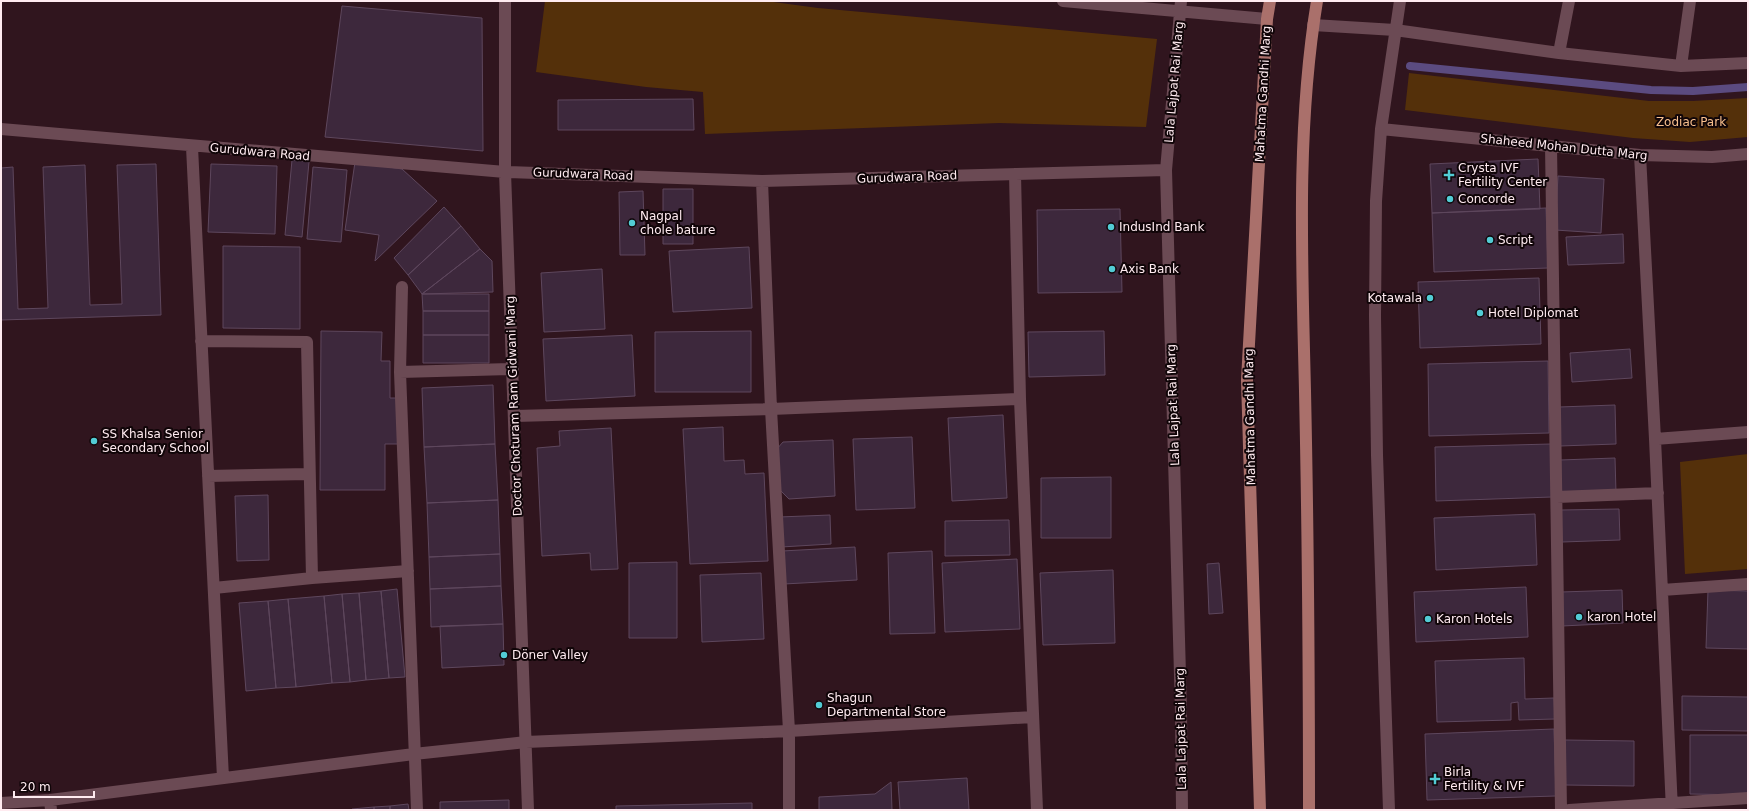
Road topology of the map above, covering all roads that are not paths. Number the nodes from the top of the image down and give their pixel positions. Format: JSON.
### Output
{"nodes":[{"id":1,"x":505,"y":1,"type":"edge"},
{"id":2,"x":1063,"y":1,"type":"edge"},
{"id":3,"x":1270,"y":1,"type":"edge"},
{"id":4,"x":1317,"y":1,"type":"edge"},
{"id":5,"x":1400,"y":1,"type":"edge"},
{"id":6,"x":1569,"y":1,"type":"edge"},
{"id":7,"x":1690,"y":1,"type":"edge"},
{"id":8,"x":1180,"y":7,"type":"edge"},
{"id":9,"x":1267,"y":19,"type":"junction"},
{"id":10,"x":1313,"y":25,"type":"junction"},
{"id":11,"x":1395,"y":30,"type":"junction"},
{"id":12,"x":1559,"y":53,"type":"junction"},
{"id":13,"x":1748,"y":63,"type":"edge"},
{"id":14,"x":1681,"y":66,"type":"junction"},
{"id":15,"x":1,"y":129,"type":"edge"},
{"id":16,"x":1381,"y":129,"type":"junction"},
{"id":17,"x":192,"y":146,"type":"junction"},
{"id":18,"x":1551,"y":146,"type":"junction"},
{"id":19,"x":1748,"y":154,"type":"edge"},
{"id":20,"x":1640,"y":156,"type":"junction"},
{"id":21,"x":1166,"y":170,"type":"junction"},
{"id":22,"x":506,"y":172,"type":"junction"},
{"id":23,"x":1015,"y":174,"type":"junction"},
{"id":24,"x":762,"y":181,"type":"junction"},
{"id":25,"x":402,"y":287,"type":"dead end"},
{"id":26,"x":201,"y":341,"type":"junction"},
{"id":27,"x":512,"y":369,"type":"junction"},
{"id":28,"x":400,"y":372,"type":"junction"},
{"id":29,"x":1020,"y":399,"type":"junction"},
{"id":30,"x":771,"y":409,"type":"junction"},
{"id":31,"x":514,"y":416,"type":"junction"},
{"id":32,"x":1748,"y":432,"type":"edge"},
{"id":33,"x":1655,"y":439,"type":"junction"},
{"id":34,"x":309,"y":474,"type":"junction"},
{"id":35,"x":208,"y":476,"type":"junction"},
{"id":36,"x":1658,"y":493,"type":"junction"},
{"id":37,"x":1557,"y":497,"type":"junction"},
{"id":38,"x":408,"y":571,"type":"junction"},
{"id":39,"x":312,"y":578,"type":"junction"},
{"id":40,"x":1748,"y":584,"type":"edge"},
{"id":41,"x":214,"y":588,"type":"junction"},
{"id":42,"x":1662,"y":590,"type":"junction"},
{"id":43,"x":1033,"y":717,"type":"junction"},
{"id":44,"x":789,"y":731,"type":"junction"},
{"id":45,"x":526,"y":742,"type":"junction"},
{"id":46,"x":414,"y":754,"type":"junction"},
{"id":47,"x":223,"y":778,"type":"junction"},
{"id":48,"x":1748,"y":798,"type":"edge"},
{"id":49,"x":1,"y":803,"type":"edge"},
{"id":50,"x":51,"y":805,"type":"edge"},
{"id":51,"x":1672,"y":807,"type":"edge"},
{"id":52,"x":416,"y":810,"type":"edge"},
{"id":53,"x":528,"y":810,"type":"edge"},
{"id":54,"x":789,"y":810,"type":"edge"},
{"id":55,"x":1037,"y":810,"type":"edge"},
{"id":56,"x":1182,"y":810,"type":"edge"},
{"id":57,"x":1260,"y":810,"type":"edge"},
{"id":58,"x":1309,"y":810,"type":"edge"},
{"id":59,"x":1389,"y":810,"type":"edge"},
{"id":60,"x":1561,"y":810,"type":"edge"},
{"id":61,"x":1568,"y":810,"type":"edge"}],
"edges":[{"from":1,"to":22,"type":"street","name":"Doctor Choturam Ram Gidwani Marg"},
{"from":2,"to":8,"type":"street"},
{"from":3,"to":9,"type":"main road","name":"Mahatma Gandhi Marg"},
{"from":4,"to":10,"type":"main road"},
{"from":5,"to":11,"type":"street"},
{"from":6,"to":12,"type":"street"},
{"from":7,"to":14,"type":"street"},
{"from":8,"to":9,"type":"street"},
{"from":8,"to":21,"type":"street","name":"Lala Lajpat Rai Marg"},
{"from":9,"to":57,"type":"main road","name":"Mahatma Gandhi Marg"},
{"from":10,"to":11,"type":"street"},
{"from":10,"to":58,"type":"main road"},
{"from":11,"to":12,"type":"street"},
{"from":11,"to":16,"type":"street"},
{"from":12,"to":14,"type":"street"},
{"from":13,"to":14,"type":"street"},
{"from":15,"to":17,"type":"street","name":"Gurudwara Road"},
{"from":16,"to":18,"type":"street","name":"Shaheed Mohan Dutta Marg"},
{"from":16,"to":59,"type":"street"},
{"from":17,"to":22,"type":"street","name":"Gurudwara Road"},
{"from":17,"to":26,"type":"street"},
{"from":18,"to":20,"type":"street","name":"Shaheed Mohan Dutta Marg"},
{"from":18,"to":37,"type":"street"},
{"from":19,"to":20,"type":"street","name":"Shaheed Mohan Dutta Marg"},
{"from":20,"to":33,"type":"street"},
{"from":21,"to":23,"type":"street","name":"Gurudwara Road"},
{"from":21,"to":56,"type":"street","name":"Lala Lajpat Rai Marg"},
{"from":22,"to":24,"type":"street","name":"Gurudwara Road"},
{"from":22,"to":27,"type":"street","name":"Doctor Choturam Ram Gidwani Marg"},
{"from":23,"to":24,"type":"street","name":"Gurudwara Road"},
{"from":23,"to":29,"type":"street"},
{"from":24,"to":30,"type":"street"},
{"from":25,"to":28,"type":"street"},
{"from":26,"to":34,"type":"street"},
{"from":26,"to":35,"type":"street"},
{"from":27,"to":28,"type":"street"},
{"from":27,"to":31,"type":"street","name":"Doctor Choturam Ram Gidwani Marg"},
{"from":28,"to":38,"type":"street"},
{"from":29,"to":30,"type":"street"},
{"from":29,"to":43,"type":"street"},
{"from":30,"to":31,"type":"street"},
{"from":30,"to":44,"type":"street"},
{"from":31,"to":45,"type":"street","name":"Doctor Choturam Ram Gidwani Marg"},
{"from":32,"to":33,"type":"street"},
{"from":33,"to":36,"type":"street"},
{"from":34,"to":35,"type":"street"},
{"from":34,"to":39,"type":"street"},
{"from":35,"to":41,"type":"street"},
{"from":36,"to":37,"type":"street"},
{"from":36,"to":42,"type":"street"},
{"from":37,"to":60,"type":"street"},
{"from":38,"to":39,"type":"street"},
{"from":38,"to":46,"type":"street"},
{"from":39,"to":41,"type":"street"},
{"from":40,"to":42,"type":"street"},
{"from":41,"to":47,"type":"street"},
{"from":42,"to":51,"type":"street"},
{"from":43,"to":44,"type":"street"},
{"from":43,"to":55,"type":"street"},
{"from":44,"to":45,"type":"street"},
{"from":44,"to":54,"type":"street"},
{"from":45,"to":46,"type":"street"},
{"from":45,"to":53,"type":"street","name":"Doctor Choturam Ram Gidwani Marg"},
{"from":46,"to":47,"type":"street"},
{"from":46,"to":52,"type":"street"},
{"from":47,"to":50,"type":"street"},
{"from":48,"to":51,"type":"street"},
{"from":49,"to":50,"type":"street"},
{"from":51,"to":61,"type":"street"}]}
